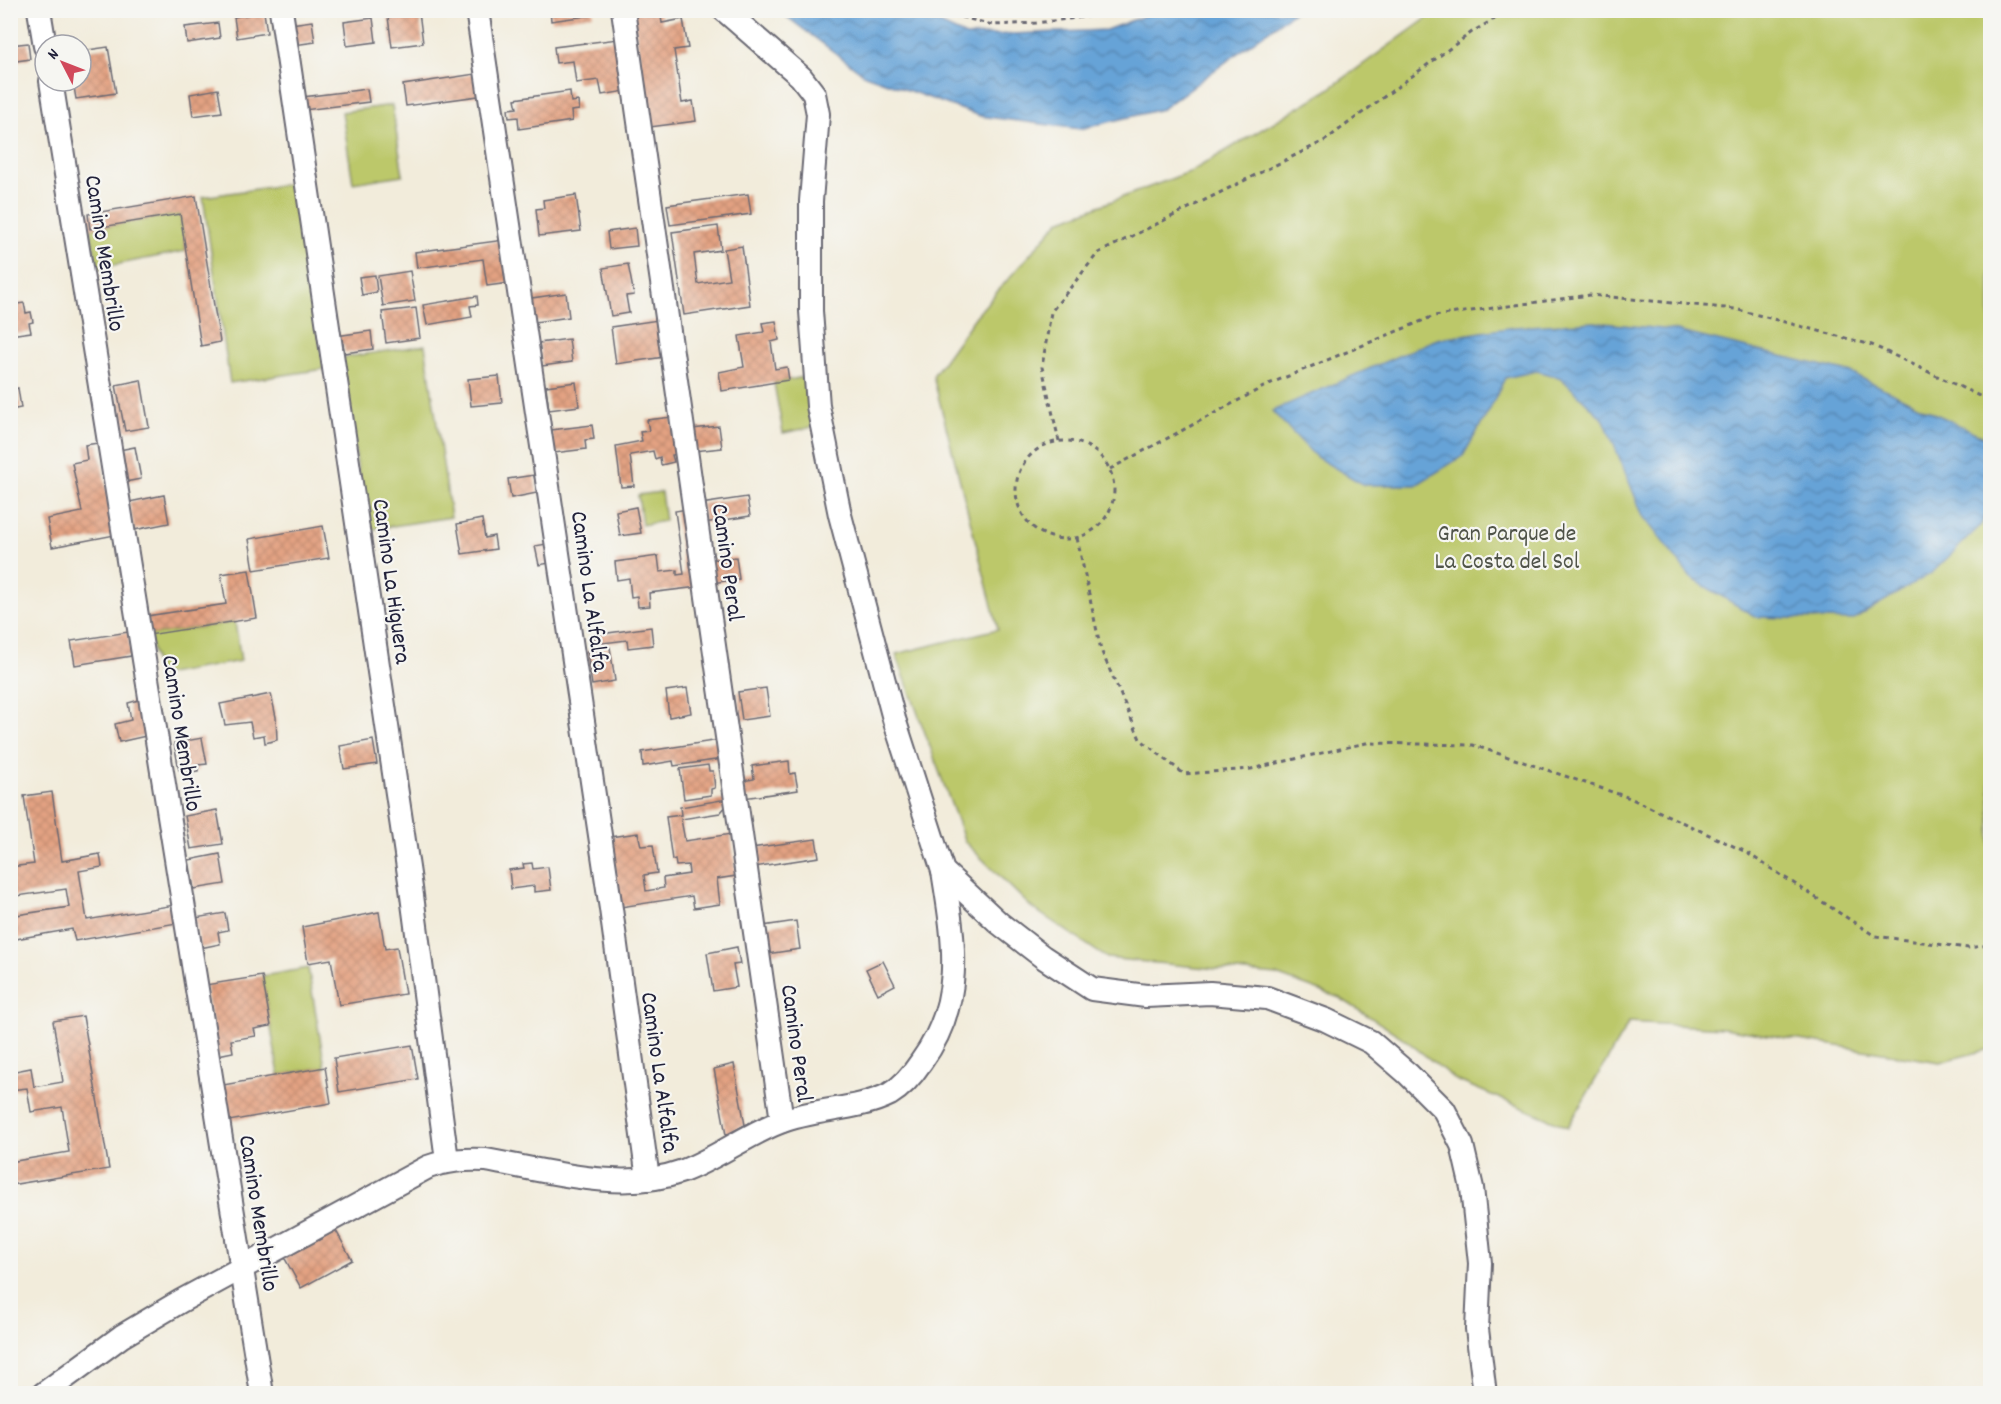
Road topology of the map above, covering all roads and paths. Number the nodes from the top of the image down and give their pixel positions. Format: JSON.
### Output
{"nodes":[{"id":1,"x":39,"y":10,"type":"edge"},
{"id":2,"x":281,"y":10,"type":"edge"},
{"id":3,"x":477,"y":10,"type":"edge"},
{"id":4,"x":623,"y":10,"type":"edge"},
{"id":5,"x":724,"y":10,"type":"edge"},
{"id":6,"x":945,"y":10,"type":"edge"},
{"id":7,"x":1120,"y":10,"type":"edge"},
{"id":8,"x":1510,"y":10,"type":"edge"},
{"id":9,"x":43,"y":33,"type":"edge"},
{"id":10,"x":53,"y":93,"type":"edge"},
{"id":11,"x":1990,"y":401,"type":"edge"},
{"id":12,"x":1059,"y":441,"type":"junction"},
{"id":13,"x":1110,"y":469,"type":"junction"},
{"id":14,"x":1077,"y":538,"type":"junction"},
{"id":15,"x":943,"y":871,"type":"junction"},
{"id":16,"x":1990,"y":945,"type":"edge"},
{"id":17,"x":782,"y":1121,"type":"junction"},
{"id":18,"x":447,"y":1160,"type":"junction"},
{"id":19,"x":648,"y":1179,"type":"junction"},
{"id":20,"x":241,"y":1269,"type":"junction"},
{"id":21,"x":43,"y":1394,"type":"edge"},
{"id":22,"x":262,"y":1394,"type":"edge"},
{"id":23,"x":1485,"y":1394,"type":"edge"}],
"edges":[{"from":1,"to":9,"type":"street"},
{"from":2,"to":18,"type":"street","name":"Camino La Higuera"},
{"from":3,"to":19,"type":"street","name":"Camino La Alfalfa"},
{"from":4,"to":17,"type":"street","name":"Camino Peral"},
{"from":5,"to":15,"type":"street"},
{"from":6,"to":7,"type":"path"},
{"from":8,"to":12,"type":"path"},
{"from":10,"to":20,"type":"street","name":"Camino Membrillo"},
{"from":11,"to":13,"type":"path"},
{"from":12,"to":13,"type":"path"},
{"from":12,"to":14,"type":"path"},
{"from":13,"to":14,"type":"path"},
{"from":14,"to":16,"type":"path"},
{"from":15,"to":17,"type":"street"},
{"from":15,"to":23,"type":"street"},
{"from":17,"to":19,"type":"street"},
{"from":18,"to":19,"type":"street"},
{"from":18,"to":20,"type":"street"},
{"from":20,"to":21,"type":"street"},
{"from":20,"to":22,"type":"street","name":"Camino Membrillo"}]}
